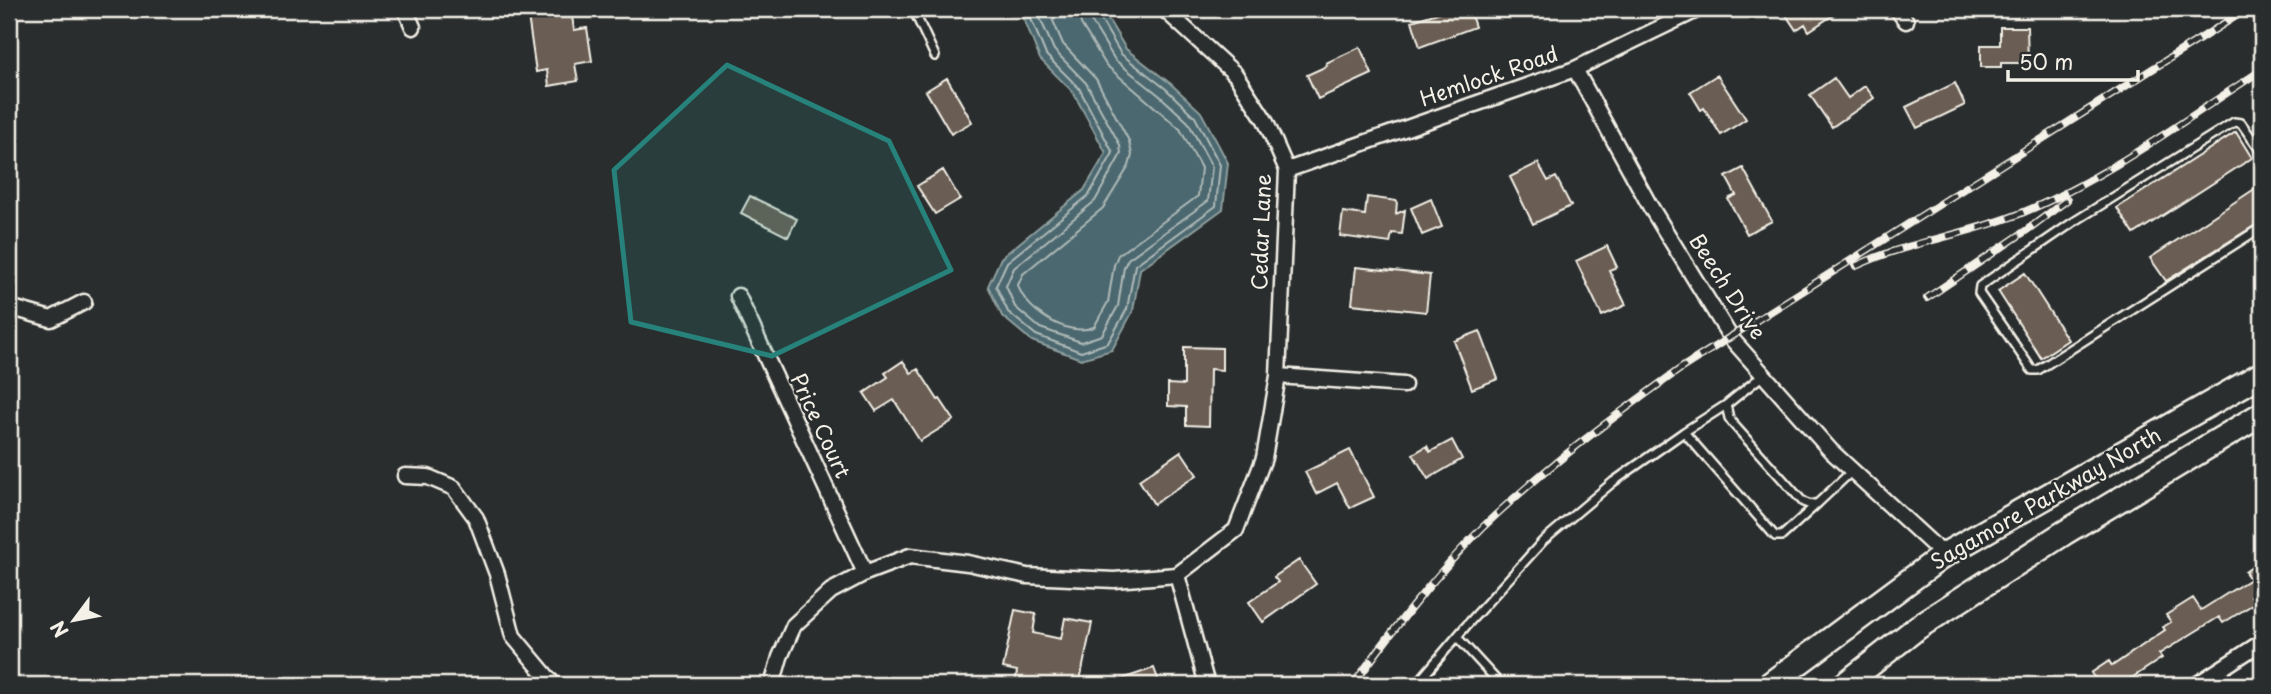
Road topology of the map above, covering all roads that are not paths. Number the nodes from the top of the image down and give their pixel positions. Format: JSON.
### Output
{"nodes":[{"id":1,"x":405,"y":9,"type":"edge"},
{"id":2,"x":914,"y":9,"type":"edge"},
{"id":3,"x":1164,"y":9,"type":"edge"},
{"id":4,"x":1699,"y":9,"type":"edge"},
{"id":5,"x":413,"y":27,"type":"dead end"},
{"id":6,"x":935,"y":56,"type":"dead end"},
{"id":7,"x":1575,"y":69,"type":"junction"},
{"id":8,"x":2262,"y":153,"type":"edge"},
{"id":9,"x":1287,"y":170,"type":"junction"},
{"id":10,"x":2262,"y":227,"type":"edge"},
{"id":11,"x":738,"y":296,"type":"dead end"},
{"id":12,"x":84,"y":302,"type":"dead end"},
{"id":13,"x":9,"y":307,"type":"edge"},
{"id":14,"x":2262,"y":374,"type":"edge"},
{"id":15,"x":1763,"y":375,"type":"junction"},
{"id":16,"x":1278,"y":376,"type":"junction"},
{"id":17,"x":1404,"y":385,"type":"dead end"},
{"id":18,"x":1726,"y":405,"type":"junction"},
{"id":19,"x":2262,"y":414,"type":"edge"},
{"id":20,"x":1684,"y":432,"type":"junction"},
{"id":21,"x":1852,"y":471,"type":"junction"},
{"id":22,"x":405,"y":476,"type":"dead end"},
{"id":23,"x":1818,"y":503,"type":"junction"},
{"id":24,"x":1944,"y":555,"type":"junction"},
{"id":25,"x":865,"y":573,"type":"junction"},
{"id":26,"x":1177,"y":575,"type":"junction"},
{"id":27,"x":1457,"y":637,"type":"junction"},
{"id":28,"x":2262,"y":642,"type":"edge"},
{"id":29,"x":1497,"y":684,"type":"edge"},
{"id":30,"x":554,"y":685,"type":"edge"},
{"id":31,"x":772,"y":685,"type":"edge"},
{"id":32,"x":1207,"y":685,"type":"edge"},
{"id":33,"x":1416,"y":685,"type":"edge"},
{"id":34,"x":1769,"y":685,"type":"edge"},
{"id":35,"x":1844,"y":685,"type":"edge"},
{"id":36,"x":2196,"y":685,"type":"edge"}],
"edges":[{"from":1,"to":5,"type":"street"},
{"from":2,"to":6,"type":"lane"},
{"from":3,"to":9,"type":"street","name":"Cedar Lane"},
{"from":4,"to":7,"type":"street","name":"Hemlock Road"},
{"from":7,"to":9,"type":"street","name":"Hemlock Road"},
{"from":7,"to":15,"type":"street","name":"Beech Drive"},
{"from":8,"to":10,"type":"lane"},
{"from":9,"to":16,"type":"street","name":"Cedar Lane"},
{"from":11,"to":25,"type":"street","name":"Price Court"},
{"from":12,"to":13,"type":"street"},
{"from":14,"to":24,"type":"main road","name":"Sagamore Parkway North"},
{"from":15,"to":18,"type":"lane"},
{"from":15,"to":21,"type":"street","name":"Beech Drive"},
{"from":16,"to":17,"type":"street"},
{"from":16,"to":26,"type":"street","name":"Cedar Lane"},
{"from":18,"to":20,"type":"lane"},
{"from":18,"to":23,"type":"lane"},
{"from":19,"to":35,"type":"main road","name":"Sagamore Parkway North"},
{"from":20,"to":23,"type":"lane"},
{"from":20,"to":27,"type":"lane"},
{"from":21,"to":23,"type":"lane"},
{"from":21,"to":24,"type":"street","name":"Beech Drive"},
{"from":22,"to":30,"type":"street"},
{"from":24,"to":34,"type":"main road","name":"Sagamore Parkway North"},
{"from":25,"to":26,"type":"street"},
{"from":25,"to":31,"type":"street"},
{"from":26,"to":32,"type":"street"},
{"from":27,"to":29,"type":"lane"},
{"from":27,"to":33,"type":"lane"},
{"from":28,"to":36,"type":"street"}]}
